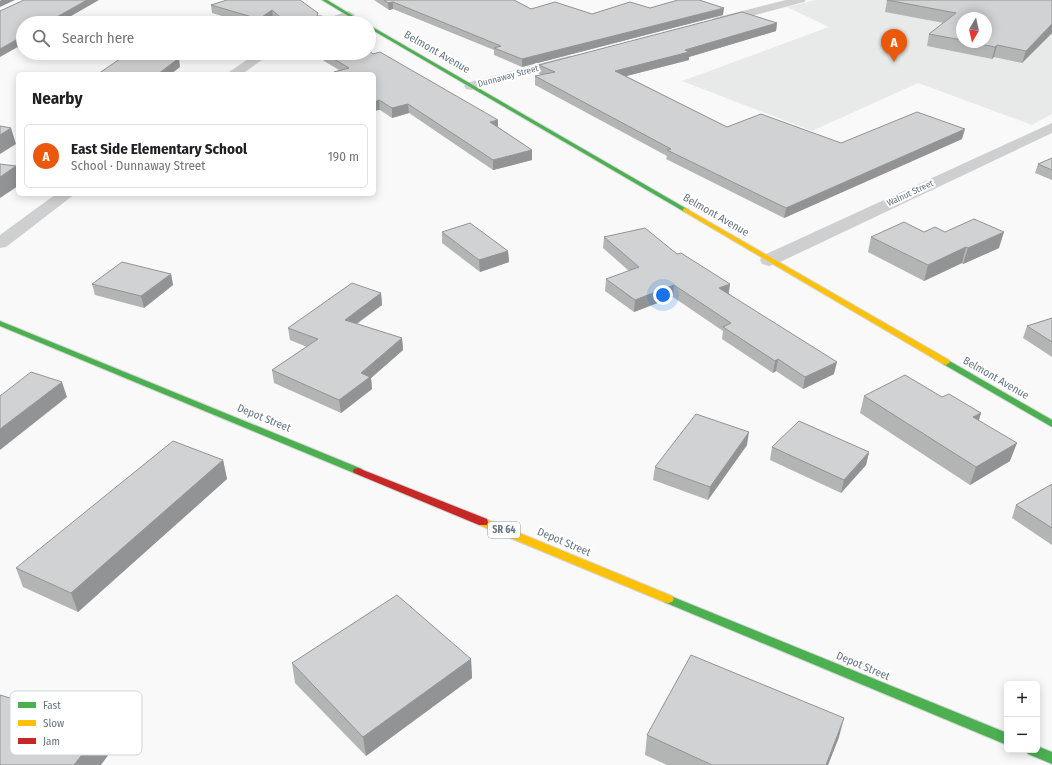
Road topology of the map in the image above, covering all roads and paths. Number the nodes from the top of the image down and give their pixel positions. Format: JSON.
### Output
{"nodes":[{"id":1,"x":324,"y":0,"type":"edge"},
{"id":2,"x":800,"y":0,"type":"edge"},
{"id":3,"x":349,"y":14,"type":"junction"},
{"id":4,"x":344,"y":16,"type":"edge"},
{"id":5,"x":352,"y":16,"type":"edge"},
{"id":6,"x":708,"y":24,"type":"edge"},
{"id":7,"x":376,"y":30,"type":"edge"},
{"id":8,"x":578,"y":58,"type":"edge"},
{"id":9,"x":255,"y":60,"type":"edge"},
{"id":10,"x":236,"y":72,"type":"edge"},
{"id":11,"x":471,"y":86,"type":"junction"},
{"id":12,"x":1052,"y":127,"type":"edge"},
{"id":13,"x":64,"y":196,"type":"edge"},
{"id":14,"x":0,"y":243,"type":"edge"},
{"id":15,"x":768,"y":260,"type":"junction"},
{"id":16,"x":0,"y":323,"type":"edge"},
{"id":17,"x":1052,"y":424,"type":"edge"},
{"id":18,"x":1004,"y":738,"type":"edge"},
{"id":19,"x":1040,"y":753,"type":"edge"},
{"id":20,"x":1052,"y":758,"type":"edge"}],
"edges":[{"from":1,"to":3,"type":"main road"},
{"from":2,"to":6,"type":"street"},
{"from":3,"to":4,"type":"street"},
{"from":3,"to":5,"type":"main road"},
{"from":7,"to":11,"type":"main road","name":"Belmont Avenue"},
{"from":8,"to":11,"type":"street","name":"Dunnaway Street"},
{"from":9,"to":10,"type":"street"},
{"from":11,"to":15,"type":"main road","name":"Belmont Avenue"},
{"from":12,"to":15,"type":"street","name":"Walnut Street"},
{"from":13,"to":14,"type":"street"},
{"from":15,"to":17,"type":"main road","name":"Belmont Avenue"},
{"from":16,"to":18,"type":"main road","name":"Depot Street","number":"SR 64"},
{"from":19,"to":20,"type":"main road"}]}
